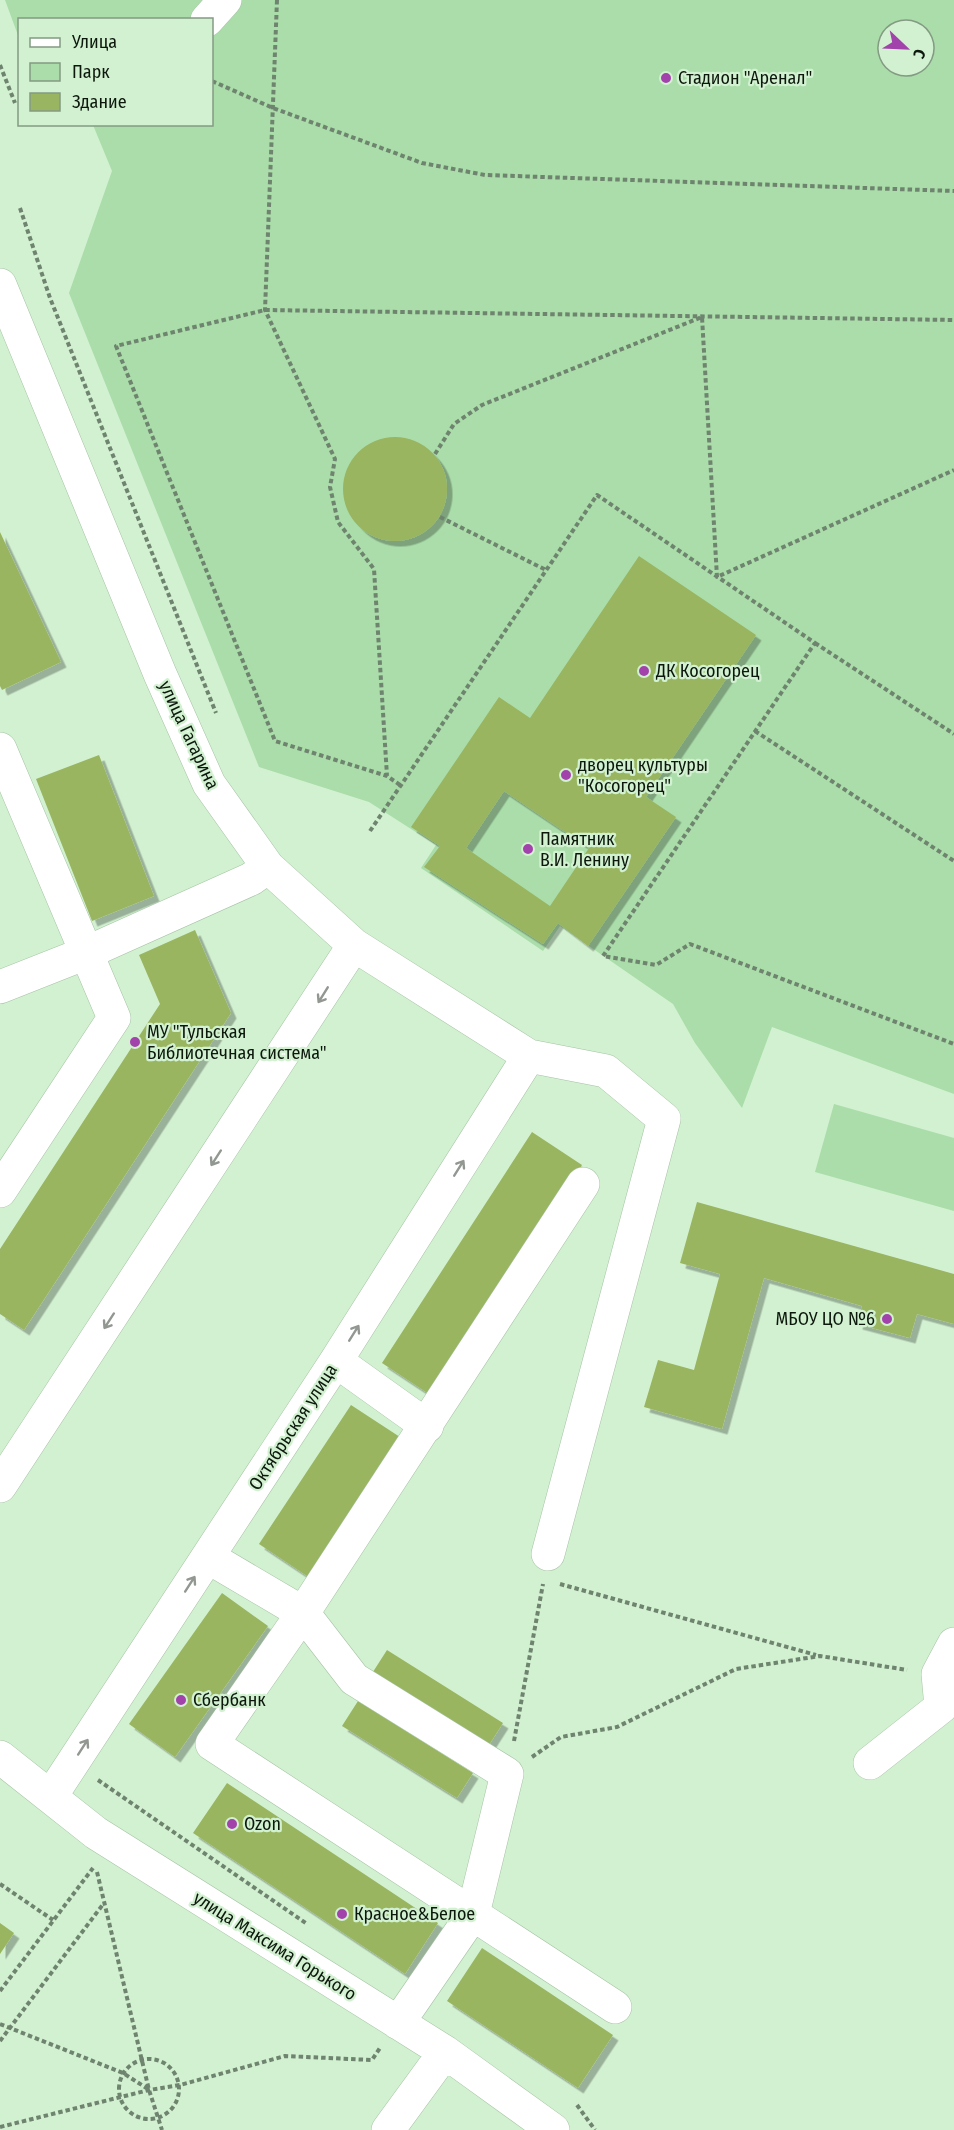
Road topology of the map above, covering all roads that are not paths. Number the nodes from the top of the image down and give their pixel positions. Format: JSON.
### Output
{"nodes":[{"id":1,"x":225,"y":0,"type":"edge"},
{"id":2,"x":209,"y":18,"type":"edge"},
{"id":3,"x":0,"y":285,"type":"edge"},
{"id":4,"x":0,"y":749,"type":"edge"},
{"id":5,"x":268,"y":867,"type":"junction"},
{"id":6,"x":354,"y":945,"type":"junction"},
{"id":7,"x":86,"y":953,"type":"junction"},
{"id":8,"x":0,"y":987,"type":"edge"},
{"id":9,"x":529,"y":1056,"type":"junction"},
{"id":10,"x":583,"y":1184,"type":"dead end"},
{"id":11,"x":0,"y":1191,"type":"edge"},
{"id":12,"x":336,"y":1361,"type":"junction"},
{"id":13,"x":427,"y":1426,"type":"junction"},
{"id":14,"x":0,"y":1486,"type":"edge"},
{"id":15,"x":208,"y":1557,"type":"junction"},
{"id":16,"x":546,"y":1567,"type":"road end"},
{"id":17,"x":303,"y":1613,"type":"junction"},
{"id":18,"x":954,"y":1644,"type":"edge"},
{"id":19,"x":947,"y":1713,"type":"edge"},
{"id":20,"x":0,"y":1756,"type":"edge"},
{"id":21,"x":870,"y":1763,"type":"dead end"},
{"id":22,"x":51,"y":1796,"type":"junction"},
{"id":23,"x":473,"y":1914,"type":"junction"},
{"id":24,"x":615,"y":2007,"type":"dead end"},
{"id":25,"x":398,"y":2023,"type":"junction"},
{"id":26,"x":445,"y":2052,"type":"junction"},
{"id":27,"x":388,"y":2130,"type":"edge"},
{"id":28,"x":553,"y":2130,"type":"edge"}],
"edges":[{"from":1,"to":2,"type":"street"},
{"from":3,"to":5,"type":"street","name":"улица Гагарина"},
{"from":4,"to":7,"type":"street"},
{"from":5,"to":6,"type":"street","name":"улица Гагарина"},
{"from":5,"to":7,"type":"street"},
{"from":6,"to":9,"type":"street","name":"улица Гагарина"},
{"from":6,"to":14,"type":"street","one_way":true},
{"from":7,"to":8,"type":"street"},
{"from":7,"to":11,"type":"street"},
{"from":12,"to":9,"type":"street","name":"Октябрьская улица","one_way":true},
{"from":9,"to":16,"type":"street","name":"улица Гагарина"},
{"from":10,"to":13,"type":"street"},
{"from":12,"to":13,"type":"street"},
{"from":12,"to":15,"type":"street","name":"Октябрьская улица"},
{"from":13,"to":17,"type":"street"},
{"from":15,"to":17,"type":"street"},
{"from":22,"to":15,"type":"street","name":"Октябрьская улица","one_way":true},
{"from":17,"to":23,"type":"street"},
{"from":17,"to":23,"type":"street"},
{"from":18,"to":19,"type":"street"},
{"from":19,"to":21,"type":"street"},
{"from":20,"to":22,"type":"street","name":"улица Максима Горького"},
{"from":22,"to":25,"type":"street","name":"улица Максима Горького"},
{"from":23,"to":24,"type":"street"},
{"from":23,"to":25,"type":"street"},
{"from":25,"to":26,"type":"street","name":"улица Максима Горького"},
{"from":26,"to":27,"type":"street"},
{"from":26,"to":28,"type":"street","name":"улица Максима Горького"}]}
